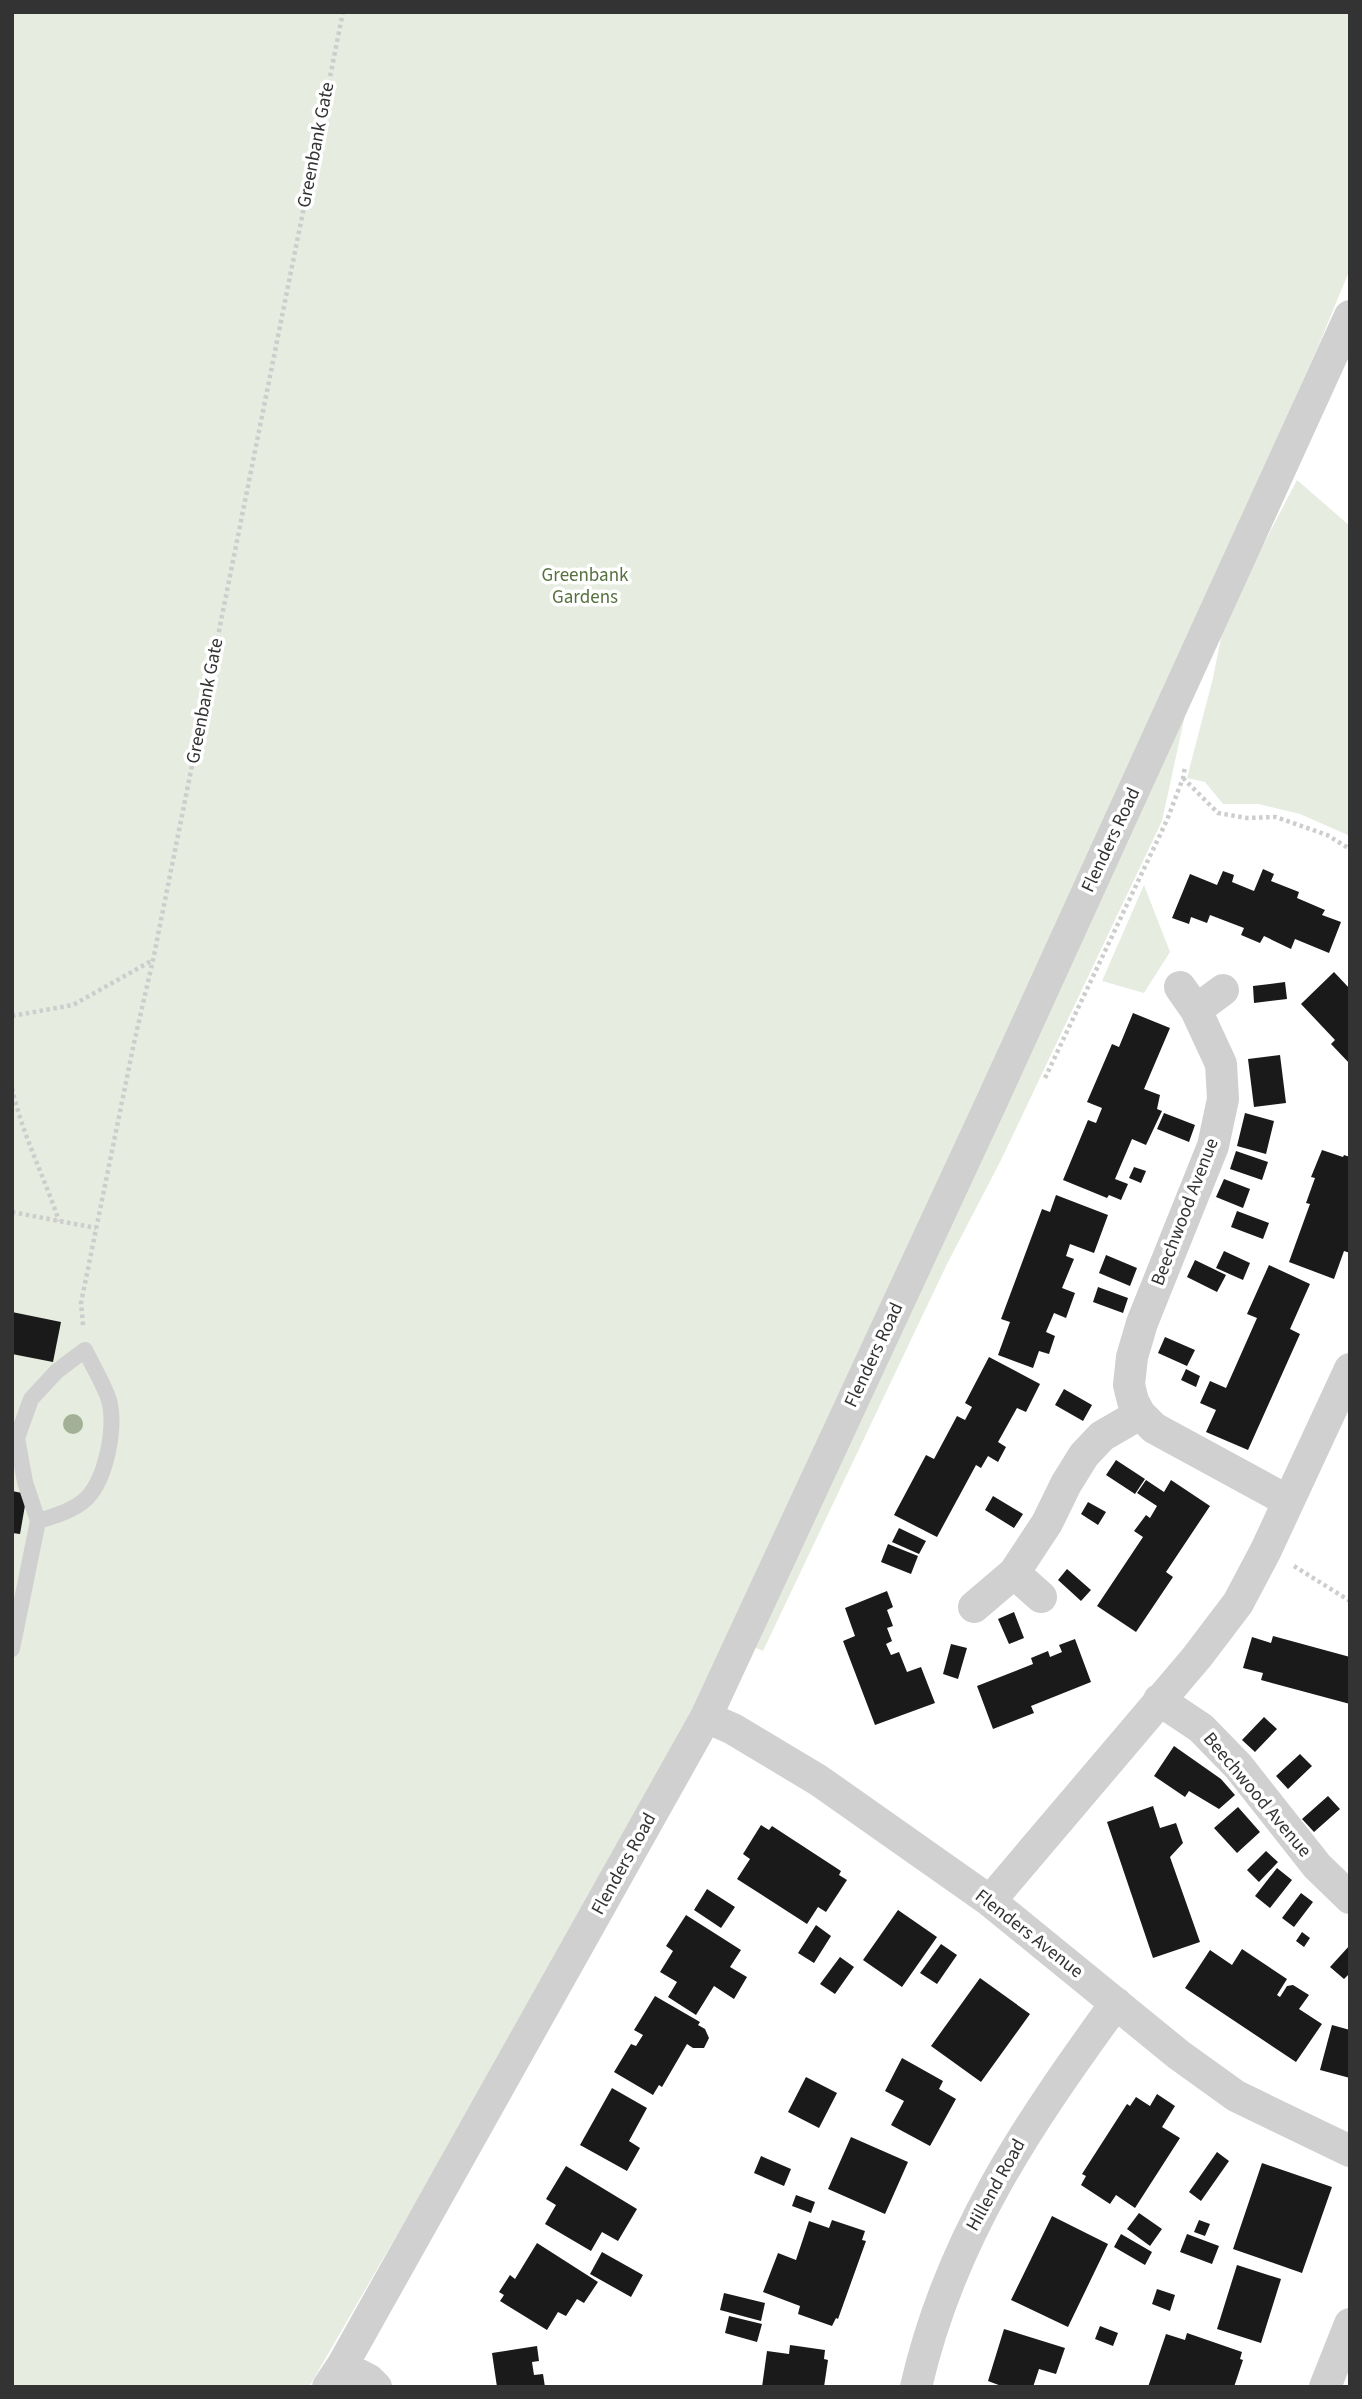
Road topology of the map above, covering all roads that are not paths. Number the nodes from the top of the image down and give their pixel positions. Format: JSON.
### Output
{"nodes":[{"id":1,"x":1350,"y":316,"type":"edge"},
{"id":2,"x":1223,"y":990,"type":"dead end"},
{"id":3,"x":1350,"y":1369,"type":"edge"},
{"id":4,"x":1140,"y":1414,"type":"junction"},
{"id":5,"x":1287,"y":1501,"type":"junction"},
{"id":6,"x":38,"y":1521,"type":"junction"},
{"id":7,"x":1014,"y":1573,"type":"junction"},
{"id":8,"x":1041,"y":1597,"type":"dead end"},
{"id":9,"x":974,"y":1607,"type":"dead end"},
{"id":10,"x":12,"y":1649,"type":"edge"},
{"id":11,"x":1159,"y":1700,"type":"junction"},
{"id":12,"x":706,"y":1717,"type":"junction"},
{"id":13,"x":1350,"y":1898,"type":"edge"},
{"id":14,"x":990,"y":1901,"type":"junction"},
{"id":15,"x":1116,"y":2003,"type":"junction"},
{"id":16,"x":1350,"y":2151,"type":"edge"},
{"id":17,"x":1350,"y":2324,"type":"edge"},
{"id":18,"x":335,"y":2376,"type":"edge"},
{"id":19,"x":376,"y":2387,"type":"edge"},
{"id":20,"x":916,"y":2387,"type":"edge"},
{"id":21,"x":1326,"y":2387,"type":"edge"}],
"edges":[{"from":1,"to":12,"type":"street","name":"Flenders Road"},
{"from":2,"to":4,"type":"street","name":"Beechwood Avenue"},
{"from":3,"to":5,"type":"street"},
{"from":4,"to":5,"type":"street"},
{"from":4,"to":7,"type":"street"},
{"from":5,"to":11,"type":"street"},
{"from":6,"to":6,"type":"lane"},
{"from":6,"to":10,"type":"lane"},
{"from":7,"to":8,"type":"street"},
{"from":7,"to":9,"type":"street"},
{"from":11,"to":13,"type":"street","name":"Beechwood Avenue"},
{"from":11,"to":14,"type":"street"},
{"from":12,"to":14,"type":"street","name":"Flenders Avenue"},
{"from":12,"to":18,"type":"street","name":"Flenders Road"},
{"from":14,"to":15,"type":"street","name":"Flenders Avenue"},
{"from":15,"to":16,"type":"street","name":"Flenders Avenue"},
{"from":15,"to":20,"type":"street","name":"Hillend Road"},
{"from":17,"to":21,"type":"street"},
{"from":18,"to":19,"type":"street","name":"Flenders Road"}]}
